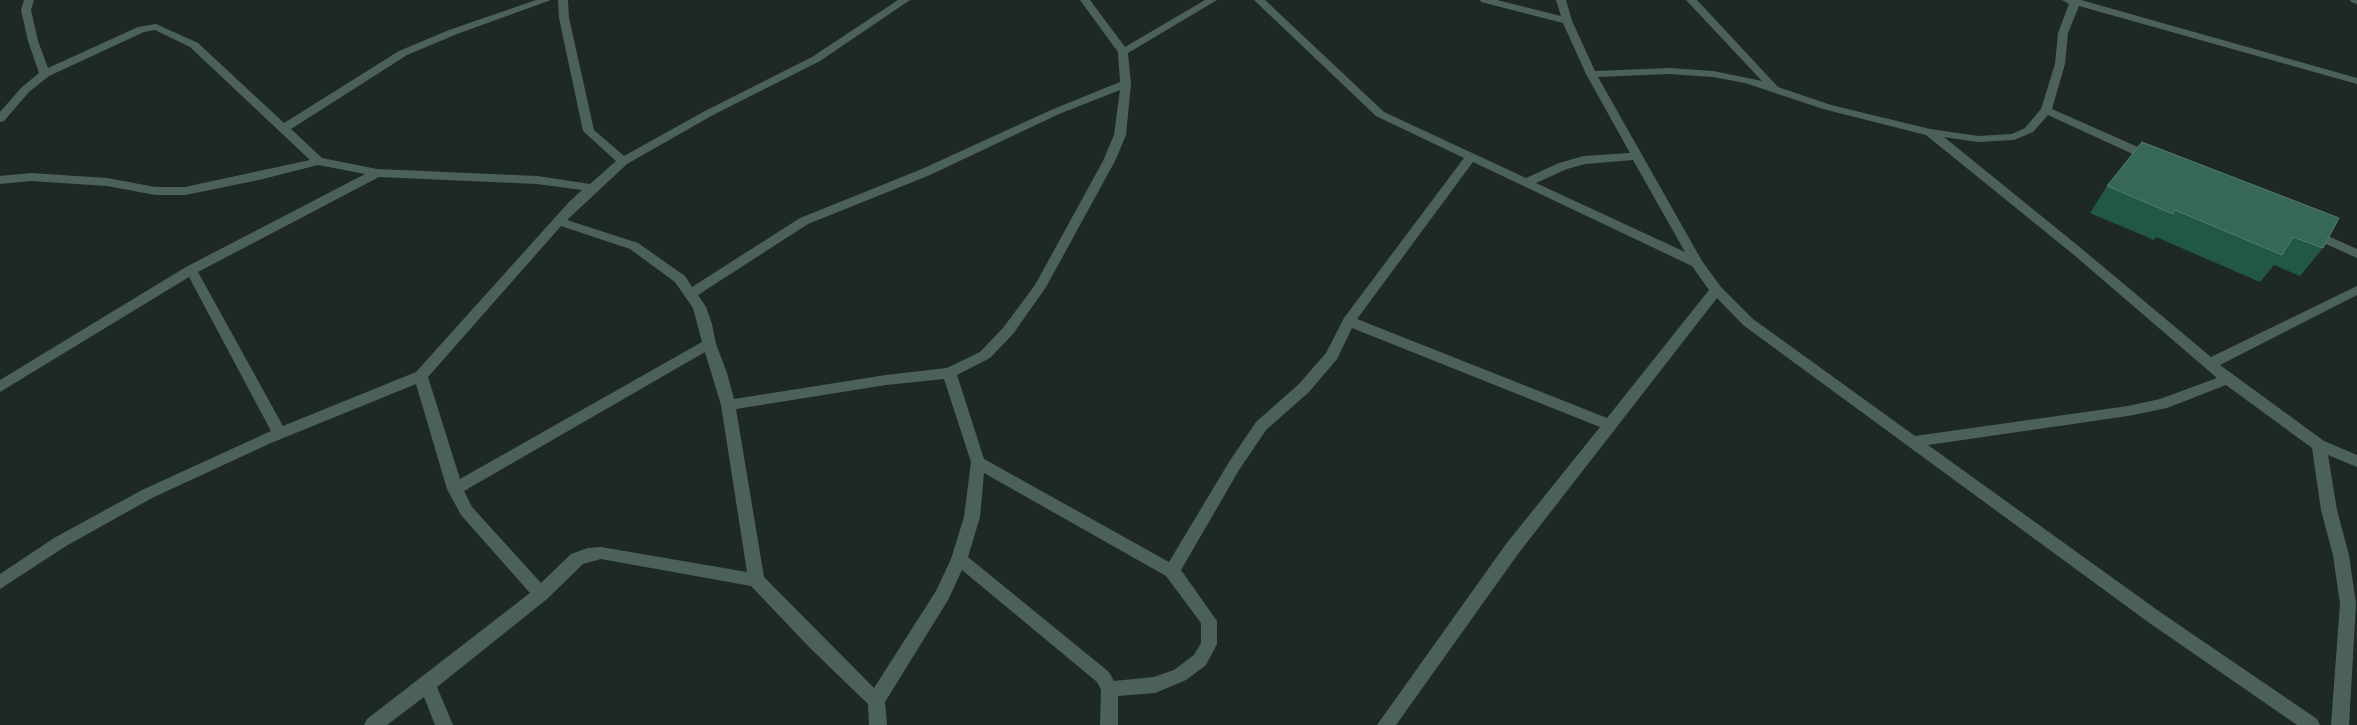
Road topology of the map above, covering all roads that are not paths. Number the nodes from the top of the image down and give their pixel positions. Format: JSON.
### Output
{"nodes":[{"id":1,"x":30,"y":0,"type":"edge"},
{"id":2,"x":546,"y":0,"type":"edge"},
{"id":3,"x":563,"y":0,"type":"edge"},
{"id":4,"x":906,"y":0,"type":"edge"},
{"id":5,"x":1085,"y":0,"type":"edge"},
{"id":6,"x":1212,"y":0,"type":"edge"},
{"id":7,"x":1259,"y":0,"type":"edge"},
{"id":8,"x":1485,"y":0,"type":"edge"},
{"id":9,"x":1561,"y":0,"type":"edge"},
{"id":10,"x":1691,"y":0,"type":"edge"},
{"id":11,"x":2072,"y":1,"type":"edge"},
{"id":12,"x":1567,"y":21,"type":"junction"},
{"id":13,"x":1123,"y":52,"type":"junction"},
{"id":14,"x":45,"y":74,"type":"junction"},
{"id":15,"x":1591,"y":74,"type":"junction"},
{"id":16,"x":2357,"y":81,"type":"edge"},
{"id":17,"x":1126,"y":84,"type":"junction"},
{"id":18,"x":1775,"y":89,"type":"junction"},
{"id":19,"x":2046,"y":110,"type":"junction"},
{"id":20,"x":0,"y":120,"type":"edge"},
{"id":21,"x":283,"y":129,"type":"junction"},
{"id":22,"x":1930,"y":132,"type":"junction"},
{"id":23,"x":1638,"y":156,"type":"junction"},
{"id":24,"x":1470,"y":158,"type":"junction"},
{"id":25,"x":318,"y":160,"type":"junction"},
{"id":26,"x":623,"y":161,"type":"junction"},
{"id":27,"x":2159,"y":162,"type":"edge"},
{"id":28,"x":377,"y":173,"type":"junction"},
{"id":29,"x":0,"y":180,"type":"edge"},
{"id":30,"x":1525,"y":183,"type":"junction"},
{"id":31,"x":592,"y":188,"type":"junction"},
{"id":32,"x":560,"y":222,"type":"junction"},
{"id":33,"x":2298,"y":226,"type":"edge"},
{"id":34,"x":2357,"y":254,"type":"edge"},
{"id":35,"x":1697,"y":263,"type":"junction"},
{"id":36,"x":191,"y":270,"type":"junction"},
{"id":37,"x":1716,"y":290,"type":"junction"},
{"id":38,"x":2357,"y":290,"type":"edge"},
{"id":39,"x":690,"y":294,"type":"junction"},
{"id":40,"x":1349,"y":321,"type":"junction"},
{"id":41,"x":709,"y":344,"type":"junction"},
{"id":42,"x":2210,"y":364,"type":"junction"},
{"id":43,"x":949,"y":373,"type":"junction"},
{"id":44,"x":422,"y":376,"type":"junction"},
{"id":45,"x":2228,"y":379,"type":"junction"},
{"id":46,"x":0,"y":388,"type":"edge"},
{"id":47,"x":728,"y":405,"type":"junction"},
{"id":48,"x":1609,"y":426,"type":"junction"},
{"id":49,"x":279,"y":433,"type":"junction"},
{"id":50,"x":1912,"y":442,"type":"junction"},
{"id":51,"x":2319,"y":445,"type":"junction"},
{"id":52,"x":2357,"y":461,"type":"edge"},
{"id":53,"x":978,"y":462,"type":"junction"},
{"id":54,"x":455,"y":489,"type":"junction"},
{"id":55,"x":959,"y":559,"type":"junction"},
{"id":56,"x":1172,"y":571,"type":"junction"},
{"id":57,"x":756,"y":580,"type":"junction"},
{"id":58,"x":0,"y":582,"type":"edge"},
{"id":59,"x":541,"y":594,"type":"junction"},
{"id":60,"x":427,"y":685,"type":"junction"},
{"id":61,"x":1110,"y":688,"type":"junction"},
{"id":62,"x":876,"y":701,"type":"junction"},
{"id":63,"x":373,"y":725,"type":"edge"},
{"id":64,"x":444,"y":725,"type":"edge"},
{"id":65,"x":878,"y":725,"type":"edge"},
{"id":66,"x":1109,"y":725,"type":"edge"},
{"id":67,"x":1386,"y":725,"type":"edge"},
{"id":68,"x":2311,"y":725,"type":"edge"},
{"id":69,"x":2340,"y":725,"type":"edge"}],
"edges":[{"from":1,"to":14,"type":"street"},
{"from":2,"to":21,"type":"street"},
{"from":3,"to":26,"type":"street"},
{"from":4,"to":26,"type":"street"},
{"from":5,"to":13,"type":"street"},
{"from":6,"to":13,"type":"street"},
{"from":7,"to":24,"type":"street"},
{"from":8,"to":12,"type":"street"},
{"from":9,"to":12,"type":"street"},
{"from":10,"to":18,"type":"street"},
{"from":11,"to":16,"type":"street"},
{"from":11,"to":19,"type":"street"},
{"from":12,"to":15,"type":"street"},
{"from":13,"to":17,"type":"street"},
{"from":14,"to":20,"type":"street"},
{"from":14,"to":21,"type":"street"},
{"from":15,"to":18,"type":"street"},
{"from":15,"to":23,"type":"street"},
{"from":17,"to":39,"type":"street"},
{"from":17,"to":43,"type":"street"},
{"from":18,"to":22,"type":"street"},
{"from":19,"to":22,"type":"street"},
{"from":19,"to":27,"type":"street"},
{"from":21,"to":25,"type":"street"},
{"from":22,"to":42,"type":"street"},
{"from":23,"to":30,"type":"street"},
{"from":23,"to":35,"type":"street"},
{"from":24,"to":30,"type":"street"},
{"from":24,"to":40,"type":"street"},
{"from":25,"to":28,"type":"street"},
{"from":25,"to":29,"type":"street"},
{"from":26,"to":31,"type":"street"},
{"from":28,"to":31,"type":"street"},
{"from":28,"to":36,"type":"street"},
{"from":30,"to":35,"type":"street"},
{"from":31,"to":32,"type":"street"},
{"from":32,"to":39,"type":"street"},
{"from":32,"to":44,"type":"street"},
{"from":33,"to":34,"type":"street"},
{"from":35,"to":37,"type":"street"},
{"from":36,"to":46,"type":"street"},
{"from":36,"to":49,"type":"street"},
{"from":37,"to":48,"type":"street"},
{"from":37,"to":50,"type":"street"},
{"from":38,"to":42,"type":"street"},
{"from":39,"to":41,"type":"street"},
{"from":40,"to":48,"type":"street"},
{"from":40,"to":56,"type":"street"},
{"from":41,"to":47,"type":"street"},
{"from":41,"to":54,"type":"street"},
{"from":42,"to":45,"type":"street"},
{"from":43,"to":47,"type":"street"},
{"from":43,"to":53,"type":"street"},
{"from":44,"to":49,"type":"street"},
{"from":44,"to":54,"type":"street"},
{"from":45,"to":50,"type":"street"},
{"from":45,"to":51,"type":"street"},
{"from":47,"to":57,"type":"street"},
{"from":48,"to":67,"type":"street"},
{"from":49,"to":58,"type":"street"},
{"from":50,"to":68,"type":"street"},
{"from":51,"to":52,"type":"street"},
{"from":51,"to":69,"type":"street"},
{"from":53,"to":55,"type":"street"},
{"from":53,"to":56,"type":"street"},
{"from":54,"to":59,"type":"street"},
{"from":55,"to":61,"type":"street"},
{"from":55,"to":62,"type":"street"},
{"from":56,"to":61,"type":"street"},
{"from":57,"to":59,"type":"street"},
{"from":57,"to":62,"type":"street"},
{"from":59,"to":60,"type":"street"},
{"from":60,"to":63,"type":"street"},
{"from":60,"to":64,"type":"street"},
{"from":61,"to":66,"type":"street"},
{"from":62,"to":65,"type":"street"}]}
